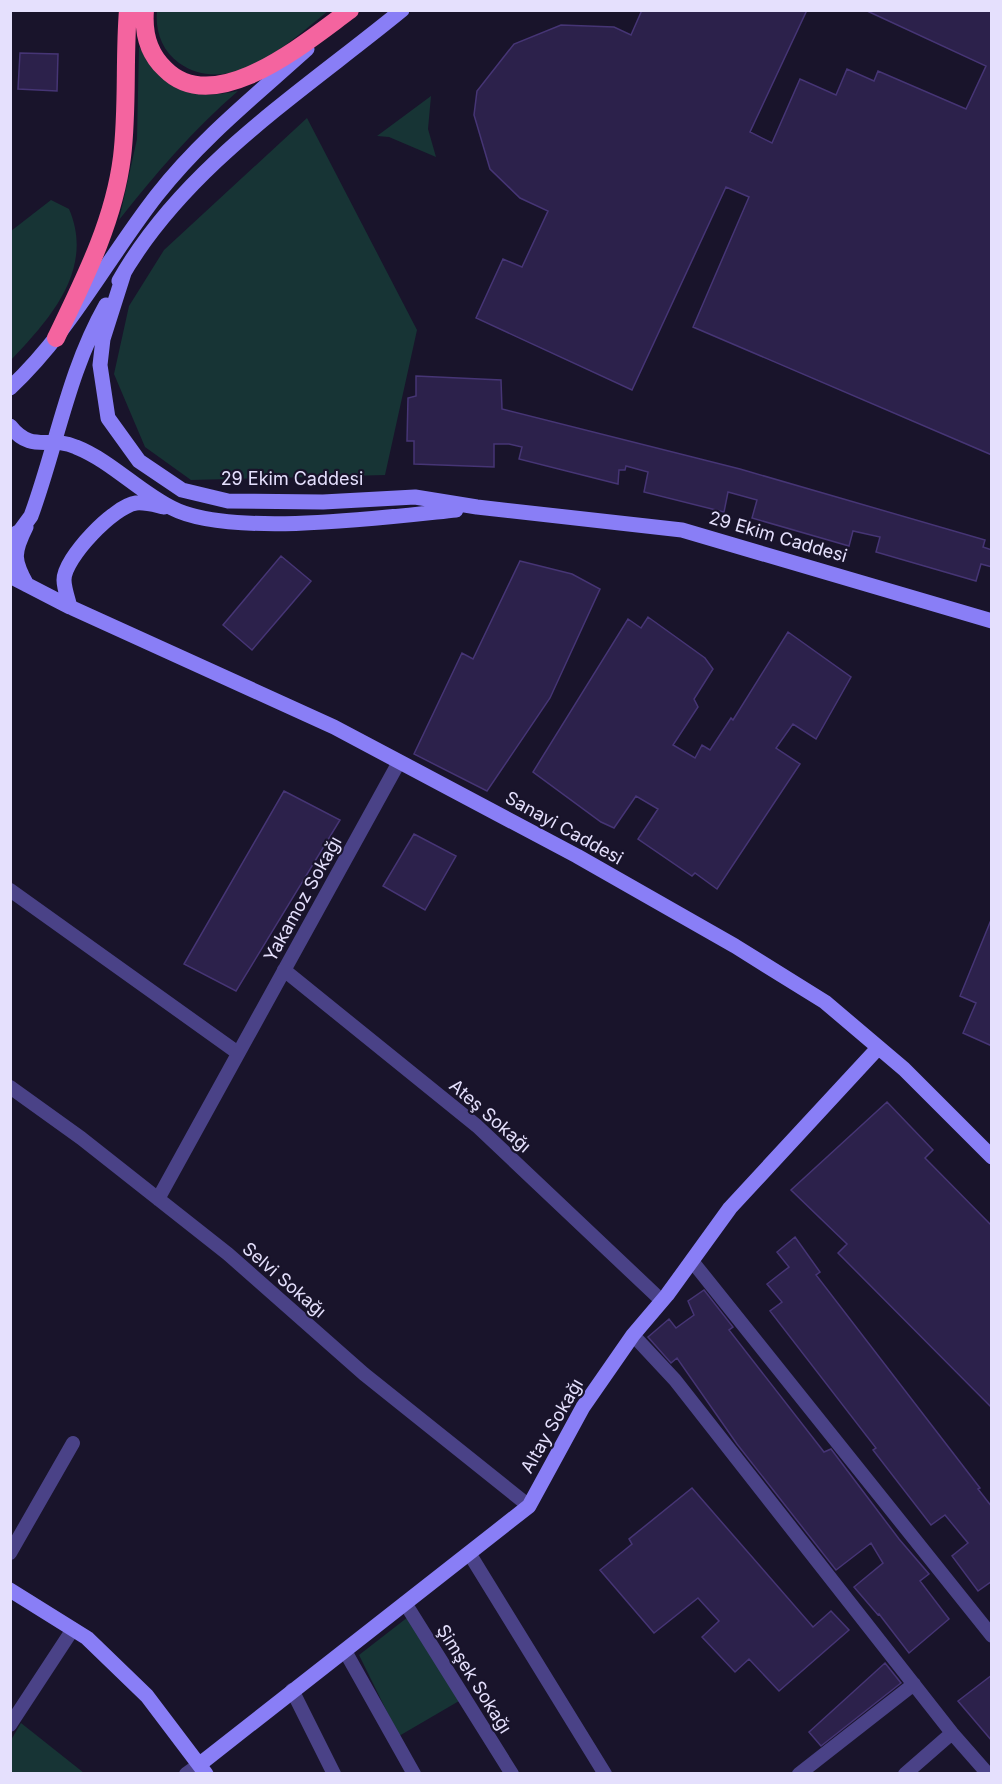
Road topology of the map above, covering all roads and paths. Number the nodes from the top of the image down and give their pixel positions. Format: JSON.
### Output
{"nodes":[{"id":1,"x":126,"y":10,"type":"edge"},
{"id":2,"x":145,"y":10,"type":"edge"},
{"id":3,"x":350,"y":10,"type":"edge"},
{"id":4,"x":402,"y":10,"type":"edge"},
{"id":5,"x":124,"y":273,"type":"junction"},
{"id":6,"x":56,"y":338,"type":"junction"},
{"id":7,"x":10,"y":388,"type":"edge"},
{"id":8,"x":10,"y":426,"type":"edge"},
{"id":9,"x":54,"y":442,"type":"junction"},
{"id":10,"x":477,"y":507,"type":"junction"},
{"id":11,"x":173,"y":509,"type":"junction"},
{"id":12,"x":31,"y":516,"type":"junction"},
{"id":13,"x":10,"y":537,"type":"edge"},
{"id":14,"x":10,"y":576,"type":"edge"},
{"id":15,"x":27,"y":585,"type":"junction"},
{"id":16,"x":70,"y":607,"type":"junction"},
{"id":17,"x":992,"y":621,"type":"edge"},
{"id":18,"x":399,"y":762,"type":"junction"},
{"id":19,"x":10,"y":890,"type":"edge"},
{"id":20,"x":284,"y":970,"type":"junction"},
{"id":21,"x":878,"y":1048,"type":"junction"},
{"id":22,"x":238,"y":1053,"type":"junction"},
{"id":23,"x":10,"y":1087,"type":"edge"},
{"id":24,"x":992,"y":1157,"type":"edge"},
{"id":25,"x":158,"y":1199,"type":"junction"},
{"id":26,"x":692,"y":1261,"type":"junction"},
{"id":27,"x":662,"y":1301,"type":"junction"},
{"id":28,"x":633,"y":1335,"type":"junction"},
{"id":29,"x":74,"y":1443,"type":"dead end"},
{"id":30,"x":528,"y":1506,"type":"junction"},
{"id":31,"x":10,"y":1553,"type":"edge"},
{"id":32,"x":469,"y":1553,"type":"junction"},
{"id":33,"x":10,"y":1590,"type":"edge"},
{"id":34,"x":405,"y":1603,"type":"junction"},
{"id":35,"x":73,"y":1629,"type":"junction"},
{"id":36,"x":992,"y":1636,"type":"edge"},
{"id":37,"x":345,"y":1651,"type":"junction"},
{"id":38,"x":914,"y":1684,"type":"junction"},
{"id":39,"x":292,"y":1690,"type":"junction"},
{"id":40,"x":10,"y":1725,"type":"edge"},
{"id":41,"x":952,"y":1734,"type":"junction"},
{"id":42,"x":203,"y":1769,"type":"edge"},
{"id":43,"x":186,"y":1773,"type":"edge"},
{"id":44,"x":334,"y":1773,"type":"edge"},
{"id":45,"x":414,"y":1773,"type":"edge"},
{"id":46,"x":512,"y":1773,"type":"edge"},
{"id":47,"x":605,"y":1773,"type":"edge"},
{"id":48,"x":799,"y":1773,"type":"edge"},
{"id":49,"x":905,"y":1773,"type":"edge"},
{"id":50,"x":988,"y":1773,"type":"edge"}],
"edges":[{"from":1,"to":6,"type":"highway"},
{"from":2,"to":3,"type":"highway"},
{"from":3,"to":6,"type":"main road"},
{"from":4,"to":5,"type":"main road"},
{"from":5,"to":9,"type":"main road"},
{"from":5,"to":10,"type":"main road","name":"29 Ekim Caddesi"},
{"from":6,"to":7,"type":"main road"},
{"from":8,"to":9,"type":"main road","name":"29 Ekim Caddesi"},
{"from":9,"to":11,"type":"main road","name":"29 Ekim Caddesi"},
{"from":9,"to":12,"type":"main road"},
{"from":10,"to":11,"type":"main road","name":"29 Ekim Caddesi"},
{"from":10,"to":17,"type":"main road","name":"29 Ekim Caddesi"},
{"from":11,"to":16,"type":"main road"},
{"from":12,"to":13,"type":"main road"},
{"from":12,"to":15,"type":"main road"},
{"from":14,"to":15,"type":"main road","name":"Sanayi Caddesi"},
{"from":15,"to":16,"type":"main road","name":"Sanayi Caddesi"},
{"from":16,"to":18,"type":"main road","name":"Sanayi Caddesi"},
{"from":18,"to":20,"type":"street","name":"Yakamoz Sokağı"},
{"from":18,"to":21,"type":"main road","name":"Sanayi Caddesi"},
{"from":19,"to":22,"type":"street"},
{"from":20,"to":22,"type":"street","name":"Yakamoz Sokağı"},
{"from":20,"to":27,"type":"street","name":"Ateş Sokağı"},
{"from":21,"to":24,"type":"main road","name":"Sanayi Caddesi"},
{"from":21,"to":26,"type":"main road","name":"Altay Sokağı"},
{"from":22,"to":25,"type":"street","name":"Yakamoz Sokağı"},
{"from":23,"to":25,"type":"street","name":"Selvi Sokağı"},
{"from":25,"to":30,"type":"street","name":"Selvi Sokağı"},
{"from":26,"to":27,"type":"main road","name":"Altay Sokağı"},
{"from":26,"to":36,"type":"street"},
{"from":27,"to":28,"type":"main road","name":"Altay Sokağı"},
{"from":28,"to":30,"type":"main road","name":"Altay Sokağı"},
{"from":28,"to":38,"type":"street"},
{"from":29,"to":31,"type":"street"},
{"from":30,"to":32,"type":"main road","name":"Altay Sokağı"},
{"from":32,"to":34,"type":"main road","name":"Altay Sokağı"},
{"from":32,"to":47,"type":"street"},
{"from":33,"to":35,"type":"main road"},
{"from":34,"to":37,"type":"main road","name":"Altay Sokağı"},
{"from":34,"to":46,"type":"street","name":"Şimşek Sokağı"},
{"from":35,"to":40,"type":"street"},
{"from":35,"to":42,"type":"main road"},
{"from":37,"to":39,"type":"main road","name":"Altay Sokağı"},
{"from":37,"to":45,"type":"street"},
{"from":38,"to":41,"type":"street"},
{"from":38,"to":48,"type":"street"},
{"from":39,"to":42,"type":"main road","name":"Altay Sokağı"},
{"from":39,"to":44,"type":"street"},
{"from":41,"to":49,"type":"street"},
{"from":41,"to":50,"type":"street"},
{"from":42,"to":43,"type":"street"}]}
